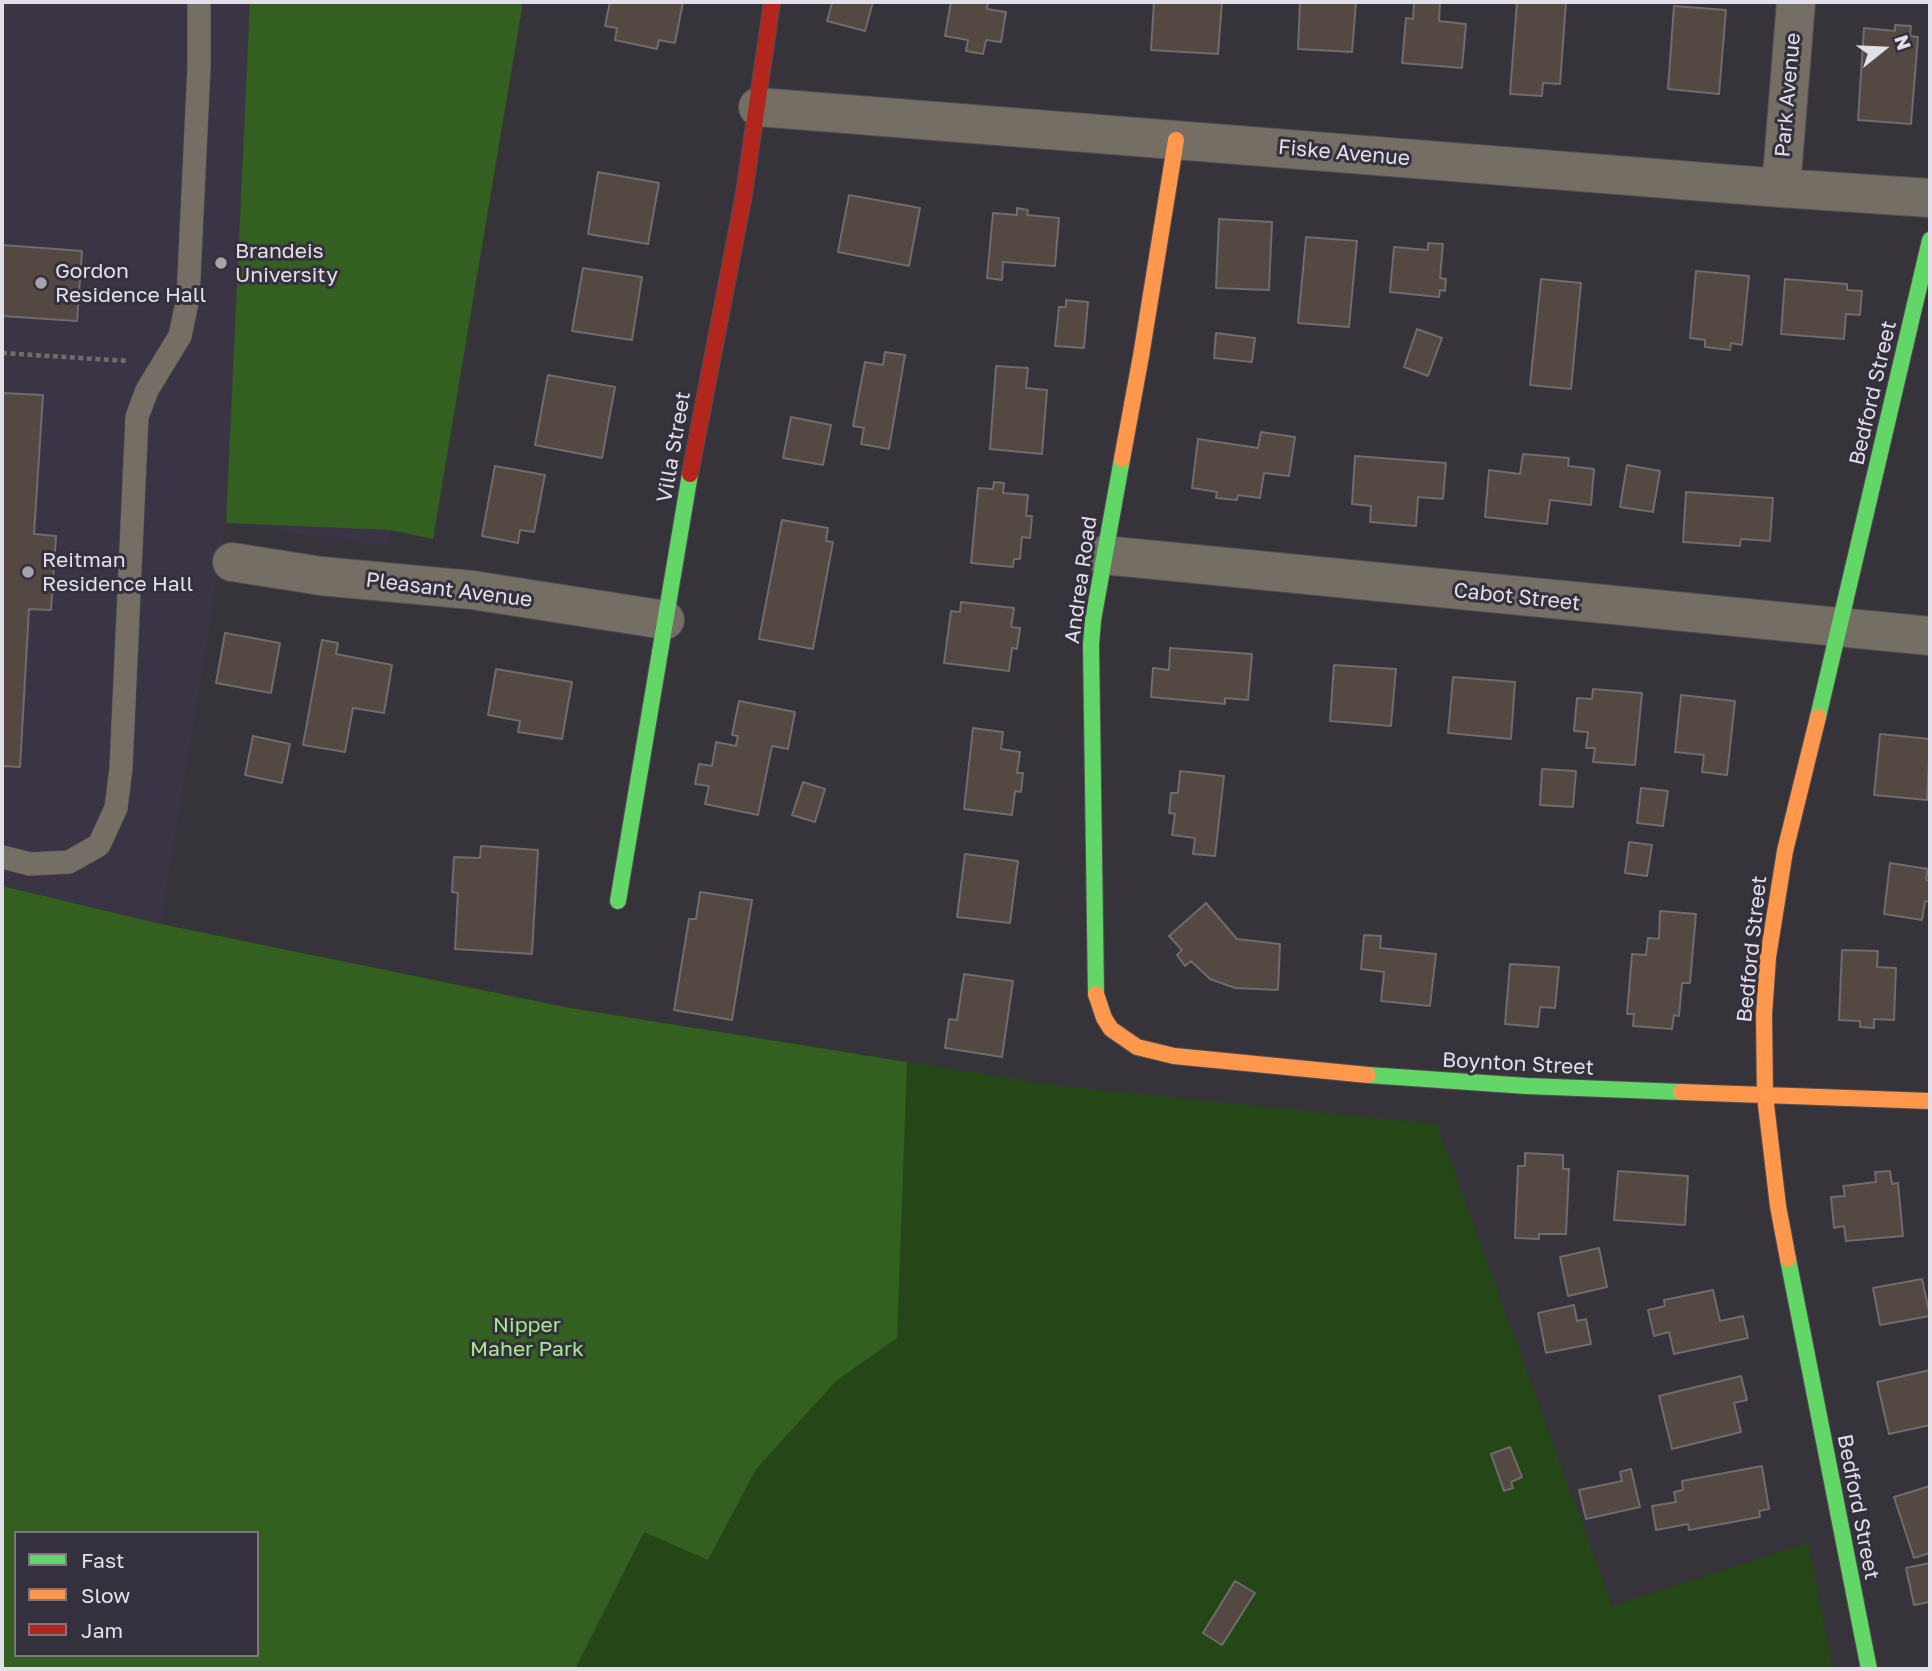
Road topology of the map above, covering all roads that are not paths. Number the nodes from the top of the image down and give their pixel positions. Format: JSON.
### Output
{"nodes":[{"id":1,"x":199,"y":2,"type":"edge"},
{"id":2,"x":772,"y":2,"type":"edge"},
{"id":3,"x":1796,"y":2,"type":"edge"},
{"id":4,"x":758,"y":107,"type":"junction"},
{"id":5,"x":1176,"y":140,"type":"junction"},
{"id":6,"x":1781,"y":188,"type":"junction"},
{"id":7,"x":1930,"y":198,"type":"edge"},
{"id":8,"x":1930,"y":240,"type":"edge"},
{"id":9,"x":1104,"y":555,"type":"junction"},
{"id":10,"x":232,"y":562,"type":"dead end"},
{"id":11,"x":665,"y":620,"type":"junction"},
{"id":12,"x":1840,"y":627,"type":"junction"},
{"id":13,"x":1930,"y":636,"type":"edge"},
{"id":14,"x":2,"y":857,"type":"edge"},
{"id":15,"x":618,"y":901,"type":"dead end"},
{"id":16,"x":1111,"y":1029,"type":"joint"},
{"id":17,"x":1765,"y":1096,"type":"junction"},
{"id":18,"x":1930,"y":1101,"type":"edge"},
{"id":19,"x":1869,"y":1669,"type":"edge"}],
"edges":[{"from":1,"to":14,"type":"lane"},
{"from":2,"to":4,"type":"street","name":"Villa Street"},
{"from":3,"to":6,"type":"street","name":"Park Avenue"},
{"from":4,"to":5,"type":"street","name":"Fiske Avenue"},
{"from":4,"to":11,"type":"street","name":"Villa Street"},
{"from":5,"to":6,"type":"street","name":"Fiske Avenue"},
{"from":5,"to":9,"type":"street","name":"Andrea Road"},
{"from":6,"to":7,"type":"street","name":"Fiske Avenue"},
{"from":8,"to":12,"type":"street","name":"Bedford Street"},
{"from":9,"to":12,"type":"street","name":"Cabot Street"},
{"from":9,"to":16,"type":"street","name":"Andrea Road"},
{"from":10,"to":11,"type":"street","name":"Pleasant Avenue"},
{"from":11,"to":15,"type":"street","name":"Villa Street"},
{"from":12,"to":13,"type":"street","name":"Cabot Street"},
{"from":12,"to":17,"type":"street","name":"Bedford Street"},
{"from":16,"to":17,"type":"street","name":"Boynton Street"},
{"from":17,"to":18,"type":"street","name":"Boynton Street"},
{"from":17,"to":19,"type":"street","name":"Bedford Street"}]}
